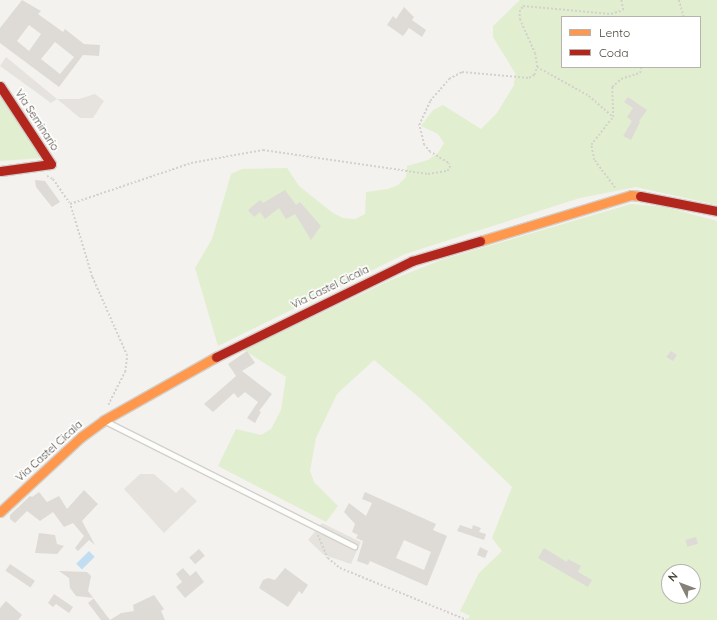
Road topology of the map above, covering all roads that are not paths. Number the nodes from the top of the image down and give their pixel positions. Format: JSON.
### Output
{"nodes":[{"id":1,"x":0,"y":86,"type":"edge"},
{"id":2,"x":0,"y":171,"type":"edge"},
{"id":3,"x":717,"y":211,"type":"edge"},
{"id":4,"x":104,"y":420,"type":"junction"},
{"id":5,"x":0,"y":512,"type":"edge"},
{"id":6,"x":354,"y":546,"type":"dead end"}],
"edges":[{"from":1,"to":2,"type":"street","name":"Via Seminario"},
{"from":3,"to":4,"type":"street","name":"Via Castel Cicala"},
{"from":4,"to":5,"type":"street","name":"Via Castel Cicala"},
{"from":4,"to":6,"type":"lane"}]}
